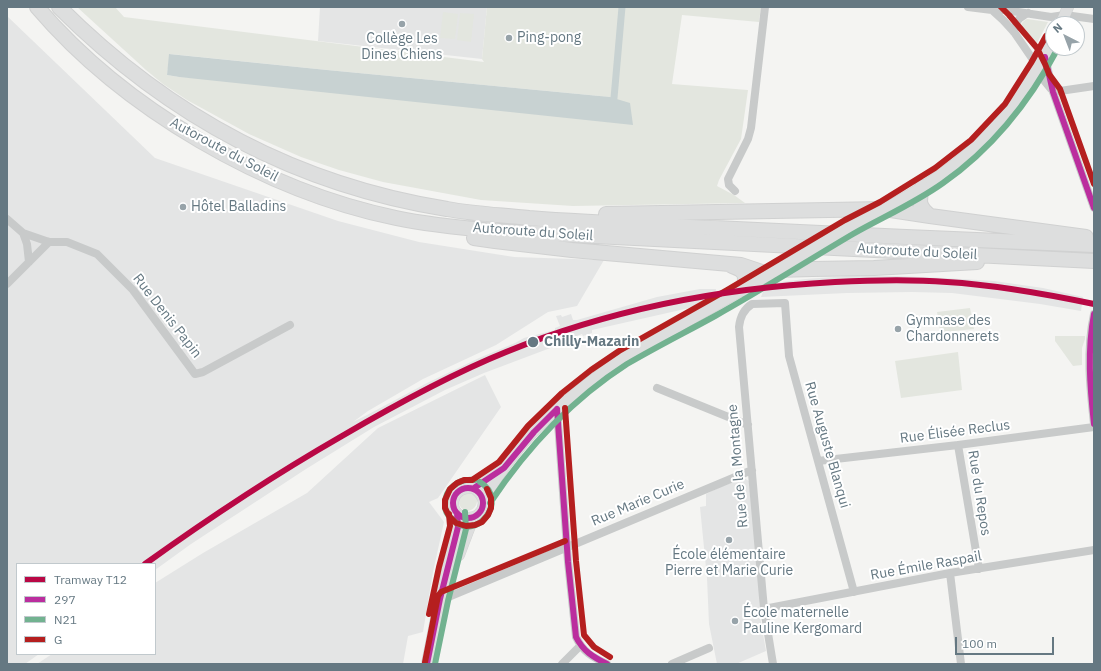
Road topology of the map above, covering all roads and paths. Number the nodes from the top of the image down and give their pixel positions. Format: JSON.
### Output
{"nodes":[{"id":1,"x":28,"y":7,"type":"edge"},
{"id":2,"x":37,"y":7,"type":"edge"},
{"id":3,"x":59,"y":7,"type":"edge"},
{"id":4,"x":765,"y":7,"type":"edge"},
{"id":5,"x":968,"y":7,"type":"edge"},
{"id":6,"x":992,"y":10,"type":"junction"},
{"id":7,"x":1028,"y":13,"type":"junction"},
{"id":8,"x":1065,"y":15,"type":"edge"},
{"id":9,"x":1094,"y":19,"type":"edge"},
{"id":10,"x":53,"y":26,"type":"junction"},
{"id":11,"x":1014,"y":32,"type":"junction"},
{"id":12,"x":1045,"y":57,"type":"joint"},
{"id":13,"x":1038,"y":67,"type":"junction"},
{"id":14,"x":1042,"y":78,"type":"junction"},
{"id":15,"x":1029,"y":82,"type":"junction"},
{"id":16,"x":1094,"y":86,"type":"edge"},
{"id":17,"x":1053,"y":92,"type":"junction"},
{"id":18,"x":922,"y":187,"type":"junction"},
{"id":19,"x":735,"y":191,"type":"dead end"},
{"id":20,"x":1094,"y":208,"type":"edge"},
{"id":21,"x":884,"y":209,"type":"junction"},
{"id":22,"x":930,"y":216,"type":"junction"},
{"id":23,"x":7,"y":219,"type":"edge"},
{"id":24,"x":550,"y":219,"type":"junction"},
{"id":25,"x":441,"y":226,"type":"junction"},
{"id":26,"x":23,"y":233,"type":"junction"},
{"id":27,"x":1094,"y":238,"type":"edge"},
{"id":28,"x":49,"y":242,"type":"junction"},
{"id":29,"x":1094,"y":246,"type":"edge"},
{"id":30,"x":802,"y":256,"type":"junction"},
{"id":31,"x":1036,"y":258,"type":"junction"},
{"id":32,"x":1094,"y":261,"type":"edge"},
{"id":33,"x":29,"y":262,"type":"junction"},
{"id":34,"x":730,"y":265,"type":"junction"},
{"id":35,"x":812,"y":269,"type":"junction"},
{"id":36,"x":772,"y":272,"type":"junction"},
{"id":37,"x":7,"y":284,"type":"edge"},
{"id":38,"x":744,"y":289,"type":"junction"},
{"id":39,"x":785,"y":303,"type":"joint"},
{"id":40,"x":1094,"y":314,"type":"edge"},
{"id":41,"x":290,"y":325,"type":"dead end"},
{"id":42,"x":657,"y":388,"type":"dead end"},
{"id":43,"x":557,"y":408,"type":"junction"},
{"id":44,"x":1094,"y":424,"type":"edge"},
{"id":45,"x":748,"y":425,"type":"junction"},
{"id":46,"x":1094,"y":427,"type":"edge"},
{"id":47,"x":958,"y":445,"type":"junction"},
{"id":48,"x":818,"y":461,"type":"junction"},
{"id":49,"x":504,"y":468,"type":"junction"},
{"id":50,"x":752,"y":470,"type":"junction"},
{"id":51,"x":474,"y":488,"type":"junction"},
{"id":52,"x":483,"y":499,"type":"junction"},
{"id":53,"x":457,"y":513,"type":"junction"},
{"id":54,"x":473,"y":518,"type":"junction"},
{"id":55,"x":568,"y":548,"type":"junction"},
{"id":56,"x":1094,"y":550,"type":"edge"},
{"id":57,"x":979,"y":569,"type":"junction"},
{"id":58,"x":950,"y":573,"type":"junction"},
{"id":59,"x":854,"y":592,"type":"junction"},
{"id":60,"x":446,"y":598,"type":"junction"},
{"id":61,"x":764,"y":609,"type":"junction"},
{"id":62,"x":580,"y":646,"type":"junction"},
{"id":63,"x":709,"y":648,"type":"dead end"},
{"id":64,"x":427,"y":664,"type":"edge"},
{"id":65,"x":433,"y":664,"type":"edge"},
{"id":66,"x":562,"y":664,"type":"edge"},
{"id":67,"x":607,"y":664,"type":"edge"},
{"id":68,"x":672,"y":664,"type":"edge"},
{"id":69,"x":773,"y":664,"type":"edge"},
{"id":70,"x":961,"y":664,"type":"edge"}],
"edges":[{"from":1,"to":10,"type":"highway"},
{"from":2,"to":10,"type":"highway","name":"Autoroute du Soleil"},
{"from":3,"to":24,"type":"highway","name":"Autoroute du Soleil"},
{"from":4,"to":19,"type":"street"},
{"from":5,"to":6,"type":"street"},
{"from":6,"to":7,"type":"street"},
{"from":6,"to":11,"type":"street"},
{"from":7,"to":8,"type":"street"},
{"from":7,"to":11,"type":"street"},
{"from":8,"to":9,"type":"street"},
{"from":10,"to":25,"type":"highway","name":"Autoroute du Soleil"},
{"from":11,"to":13,"type":"street"},
{"from":12,"to":13,"type":"main road"},
{"from":12,"to":17,"type":"street"},
{"from":13,"to":14,"type":"street"},
{"from":13,"to":15,"type":"main road"},
{"from":14,"to":15,"type":"street"},
{"from":14,"to":17,"type":"street"},
{"from":15,"to":18,"type":"main road"},
{"from":16,"to":17,"type":"street"},
{"from":17,"to":20,"type":"street"},
{"from":18,"to":21,"type":"main road"},
{"from":18,"to":22,"type":"highway"},
{"from":21,"to":22,"type":"highway"},
{"from":21,"to":24,"type":"highway"},
{"from":21,"to":30,"type":"main road","bridge":true},
{"from":22,"to":27,"type":"highway"},
{"from":23,"to":26,"type":"street","name":"Rue Denis Papin"},
{"from":24,"to":29,"type":"highway","name":"Autoroute du Soleil"},
{"from":25,"to":31,"type":"highway","name":"Autoroute du Soleil"},
{"from":25,"to":34,"type":"highway"},
{"from":26,"to":28,"type":"street","name":"Rue Denis Papin"},
{"from":26,"to":33,"type":"street"},
{"from":28,"to":33,"type":"street"},
{"from":28,"to":41,"type":"street","name":"Rue Denis Papin"},
{"from":30,"to":35,"type":"highway"},
{"from":30,"to":36,"type":"main road"},
{"from":31,"to":32,"type":"highway","name":"Autoroute du Soleil"},
{"from":31,"to":35,"type":"highway"},
{"from":33,"to":37,"type":"street"},
{"from":34,"to":36,"type":"highway"},
{"from":34,"to":38,"type":"highway"},
{"from":35,"to":36,"type":"highway"},
{"from":36,"to":38,"type":"main road"},
{"from":38,"to":43,"type":"main road"},
{"from":39,"to":45,"type":"street","name":"Rue de la Montagne"},
{"from":39,"to":48,"type":"street","name":"Rue Auguste Blanqui"},
{"from":40,"to":44,"type":"street"},
{"from":42,"to":45,"type":"street"},
{"from":43,"to":49,"type":"main road"},
{"from":43,"to":55,"type":"street"},
{"from":45,"to":50,"type":"street","name":"Rue de la Montagne"},
{"from":46,"to":47,"type":"street","name":"Rue Élisée Reclus"},
{"from":47,"to":48,"type":"street","name":"Rue Élisée Reclus"},
{"from":47,"to":57,"type":"street","name":"Rue du Repos"},
{"from":48,"to":59,"type":"street","name":"Rue Auguste Blanqui"},
{"from":49,"to":51,"type":"main road"},
{"from":49,"to":52,"type":"main road"},
{"from":50,"to":55,"type":"street","name":"Rue Marie Curie"},
{"from":50,"to":61,"type":"street","name":"Rue de la Montagne"},
{"from":51,"to":52,"type":"main road"},
{"from":51,"to":53,"type":"main road"},
{"from":52,"to":54,"type":"main road"},
{"from":53,"to":54,"type":"main road"},
{"from":53,"to":64,"type":"main road"},
{"from":54,"to":60,"type":"main road"},
{"from":55,"to":60,"type":"street","name":"Rue Marie Curie"},
{"from":55,"to":62,"type":"street"},
{"from":56,"to":57,"type":"street","name":"Rue Émile Raspail"},
{"from":57,"to":58,"type":"street","name":"Rue Émile Raspail"},
{"from":58,"to":59,"type":"street","name":"Rue Émile Raspail"},
{"from":58,"to":70,"type":"street"},
{"from":59,"to":61,"type":"street","name":"Rue Émile Raspail"},
{"from":60,"to":65,"type":"main road"},
{"from":61,"to":69,"type":"street","name":"Rue de la Montagne"},
{"from":62,"to":66,"type":"street"},
{"from":62,"to":67,"type":"street"},
{"from":63,"to":68,"type":"street"}]}
